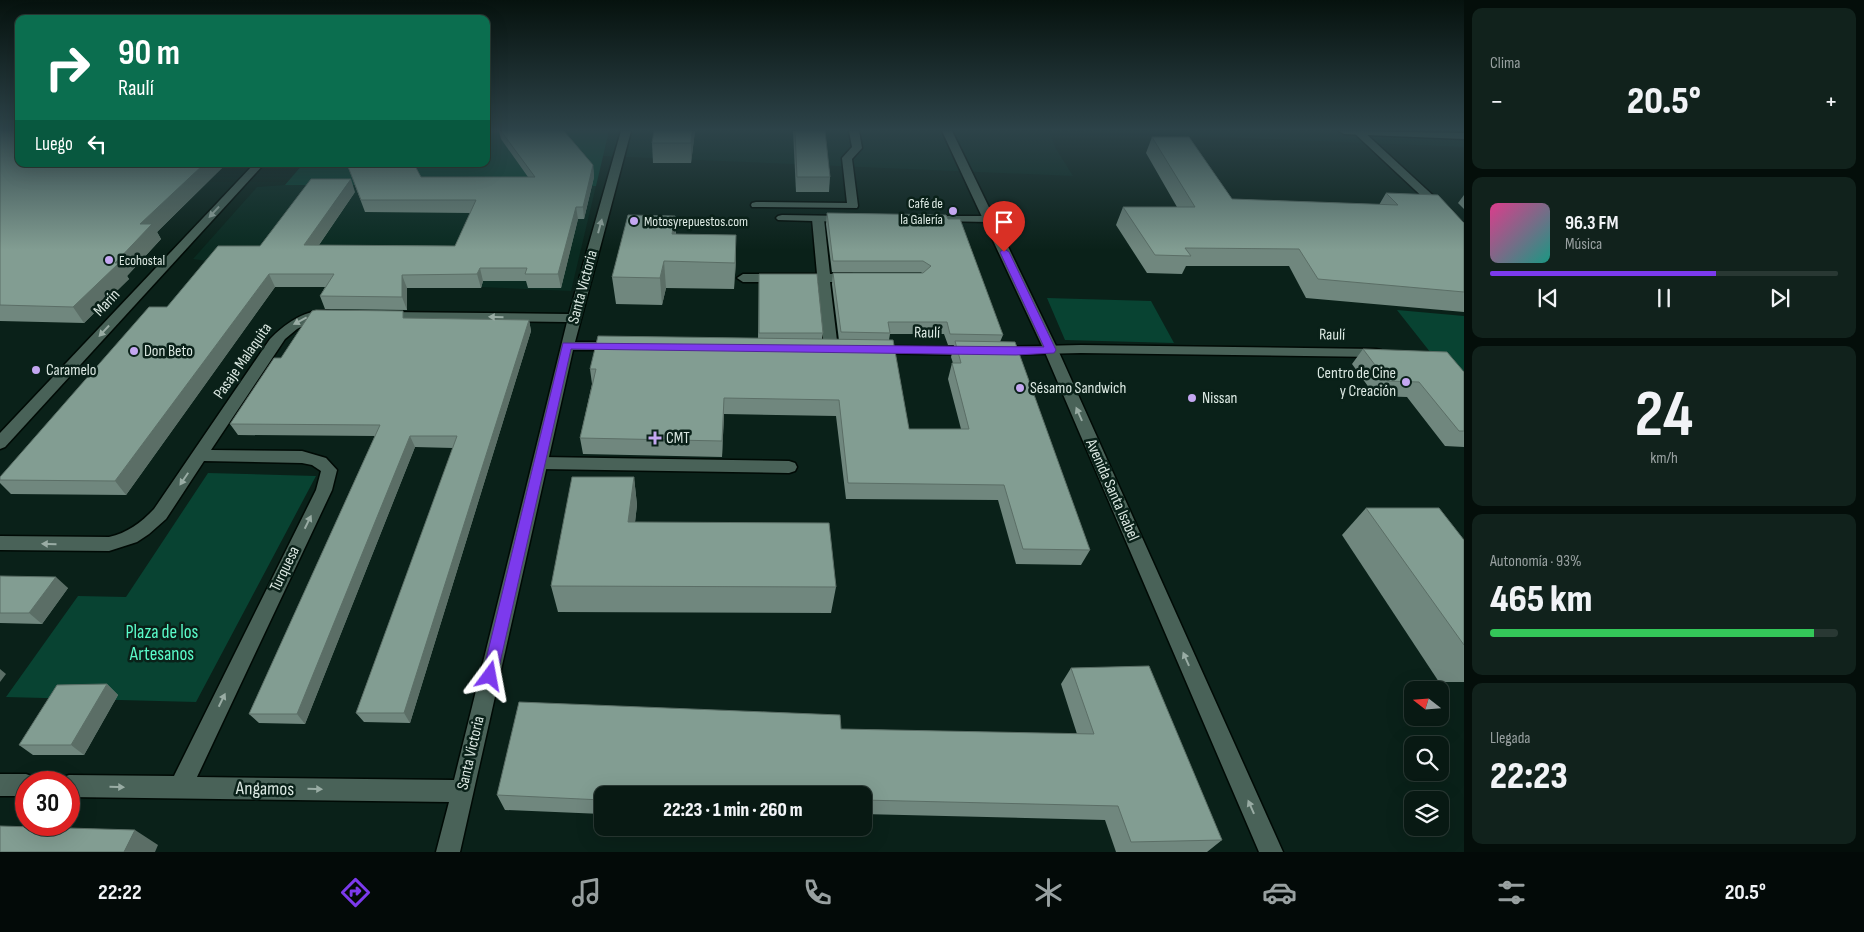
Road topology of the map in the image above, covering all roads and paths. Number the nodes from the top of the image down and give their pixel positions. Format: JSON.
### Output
{"nodes":[{"id":1,"x":253,"y":171,"type":"edge"},
{"id":2,"x":615,"y":171,"type":"edge"},
{"id":3,"x":849,"y":171,"type":"edge"},
{"id":4,"x":966,"y":171,"type":"edge"},
{"id":5,"x":1399,"y":171,"type":"edge"},
{"id":6,"x":756,"y":206,"type":"dead end"},
{"id":7,"x":782,"y":218,"type":"dead end"},
{"id":8,"x":818,"y":218,"type":"junction"},
{"id":9,"x":858,"y":219,"type":"edge"},
{"id":10,"x":928,"y":219,"type":"edge"},
{"id":11,"x":989,"y":219,"type":"junction"},
{"id":12,"x":1464,"y":230,"type":"edge"},
{"id":13,"x":743,"y":278,"type":"dead end"},
{"id":14,"x":824,"y":278,"type":"junction"},
{"id":15,"x":863,"y":278,"type":"edge"},
{"id":16,"x":340,"y":316,"type":"edge"},
{"id":17,"x":370,"y":316,"type":"edge"},
{"id":18,"x":574,"y":318,"type":"junction"},
{"id":19,"x":567,"y":346,"type":"junction"},
{"id":20,"x":626,"y":346,"type":"edge"},
{"id":21,"x":831,"y":349,"type":"edge"},
{"id":22,"x":860,"y":350,"type":"edge"},
{"id":23,"x":1051,"y":350,"type":"junction"},
{"id":24,"x":1376,"y":353,"type":"edge"},
{"id":25,"x":0,"y":443,"type":"edge"},
{"id":26,"x":200,"y":455,"type":"junction"},
{"id":27,"x":541,"y":463,"type":"junction"},
{"id":28,"x":789,"y":468,"type":"dead end"},
{"id":29,"x":0,"y":543,"type":"edge"},
{"id":30,"x":0,"y":785,"type":"edge"},
{"id":31,"x":15,"y":785,"type":"edge"},
{"id":32,"x":80,"y":786,"type":"edge"},
{"id":33,"x":180,"y":788,"type":"junction"},
{"id":34,"x":462,"y":791,"type":"junction"},
{"id":35,"x":448,"y":852,"type":"edge"},
{"id":36,"x":1271,"y":852,"type":"edge"}],
"edges":[{"from":1,"to":25,"type":"street","name":"Marín","one_way":true},
{"from":18,"to":2,"type":"street","name":"Santa Victoria","one_way":true},
{"from":3,"to":6,"type":"street"},
{"from":4,"to":11,"type":"street","name":"Avenida Santa Isabel"},
{"from":5,"to":12,"type":"street"},
{"from":7,"to":8,"type":"street"},
{"from":8,"to":9,"type":"street"},
{"from":8,"to":14,"type":"street"},
{"from":10,"to":11,"type":"street"},
{"from":11,"to":23,"type":"street","name":"Avenida Santa Isabel"},
{"from":13,"to":14,"type":"street"},
{"from":14,"to":15,"type":"street"},
{"from":14,"to":21,"type":"street"},
{"from":16,"to":26,"type":"street","name":"Pasaje Malaquita","one_way":true},
{"from":18,"to":17,"type":"street","one_way":true},
{"from":18,"to":19,"type":"street","name":"Santa Victoria"},
{"from":19,"to":20,"type":"street"},
{"from":19,"to":27,"type":"street","name":"Santa Victoria"},
{"from":22,"to":23,"type":"street","name":"Raulí"},
{"from":23,"to":24,"type":"street","name":"Raulí"},
{"from":36,"to":23,"type":"street","name":"Avenida Santa Isabel","one_way":true},
{"from":26,"to":29,"type":"street","name":"Pasaje Malaquita","one_way":true},
{"from":33,"to":26,"type":"street","name":"Turquesa","one_way":true},
{"from":27,"to":28,"type":"street"},
{"from":27,"to":34,"type":"street","name":"Santa Victoria"},
{"from":30,"to":31,"type":"street"},
{"from":32,"to":33,"type":"street","name":"Angamos","one_way":true},
{"from":33,"to":34,"type":"street","name":"Angamos","one_way":true},
{"from":34,"to":35,"type":"street","name":"Santa Victoria"}]}
